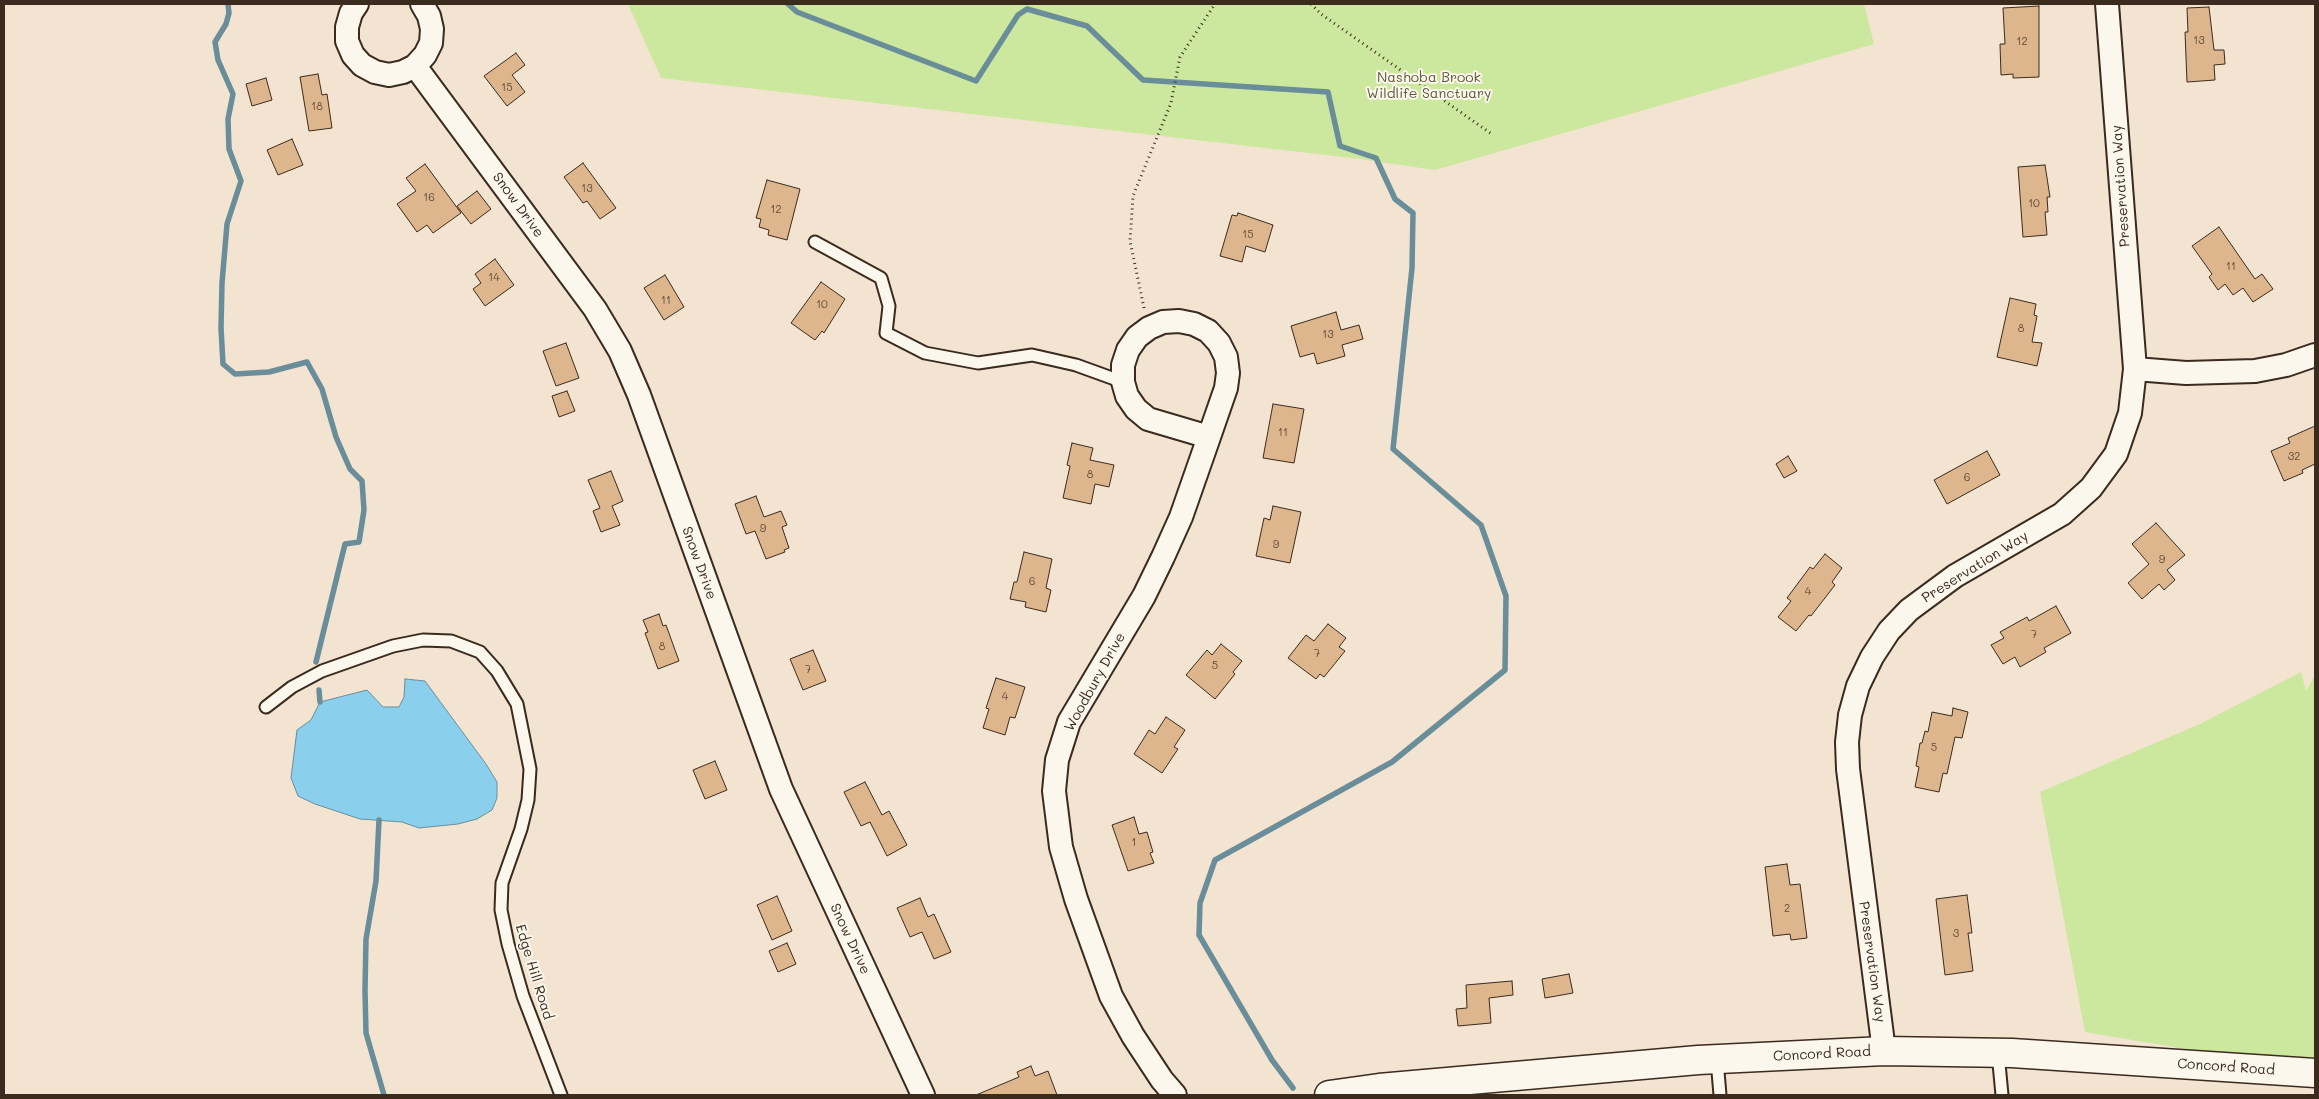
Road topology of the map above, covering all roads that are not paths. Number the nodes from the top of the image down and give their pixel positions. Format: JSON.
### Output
{"nodes":[{"id":1,"x":357,"y":4,"type":"edge"},
{"id":2,"x":422,"y":4,"type":"edge"},
{"id":3,"x":2107,"y":4,"type":"edge"},
{"id":4,"x":415,"y":66,"type":"junction"},
{"id":5,"x":814,"y":242,"type":"dead end"},
{"id":6,"x":2315,"y":355,"type":"edge"},
{"id":7,"x":2135,"y":369,"type":"junction"},
{"id":8,"x":1123,"y":382,"type":"junction"},
{"id":9,"x":1209,"y":437,"type":"junction"},
{"id":10,"x":266,"y":707,"type":"dead end"},
{"id":11,"x":1884,"y":1051,"type":"junction"},
{"id":12,"x":1998,"y":1053,"type":"junction"},
{"id":13,"x":1717,"y":1060,"type":"junction"},
{"id":14,"x":2315,"y":1073,"type":"edge"},
{"id":15,"x":560,"y":1095,"type":"edge"},
{"id":16,"x":923,"y":1095,"type":"edge"},
{"id":17,"x":1175,"y":1095,"type":"edge"},
{"id":18,"x":1329,"y":1095,"type":"edge"},
{"id":19,"x":1720,"y":1095,"type":"edge"},
{"id":20,"x":2002,"y":1095,"type":"edge"}],
"edges":[{"from":1,"to":4,"type":"street"},
{"from":2,"to":4,"type":"street"},
{"from":3,"to":7,"type":"street","name":"Preservation Way"},
{"from":4,"to":16,"type":"street","name":"Snow Drive"},
{"from":5,"to":8,"type":"lane"},
{"from":6,"to":7,"type":"street"},
{"from":7,"to":11,"type":"street","name":"Preservation Way"},
{"from":8,"to":9,"type":"street","name":"Woodbury Drive"},
{"from":8,"to":9,"type":"street","name":"Woodbury Drive"},
{"from":9,"to":17,"type":"street","name":"Woodbury Drive"},
{"from":10,"to":15,"type":"lane","name":"Edge Hill Road"},
{"from":11,"to":12,"type":"main road","name":"Concord Road"},
{"from":11,"to":13,"type":"main road","name":"Concord Road"},
{"from":12,"to":14,"type":"main road","name":"Concord Road"},
{"from":12,"to":20,"type":"lane"},
{"from":13,"to":18,"type":"main road","name":"Concord Road"},
{"from":13,"to":19,"type":"lane"}]}
